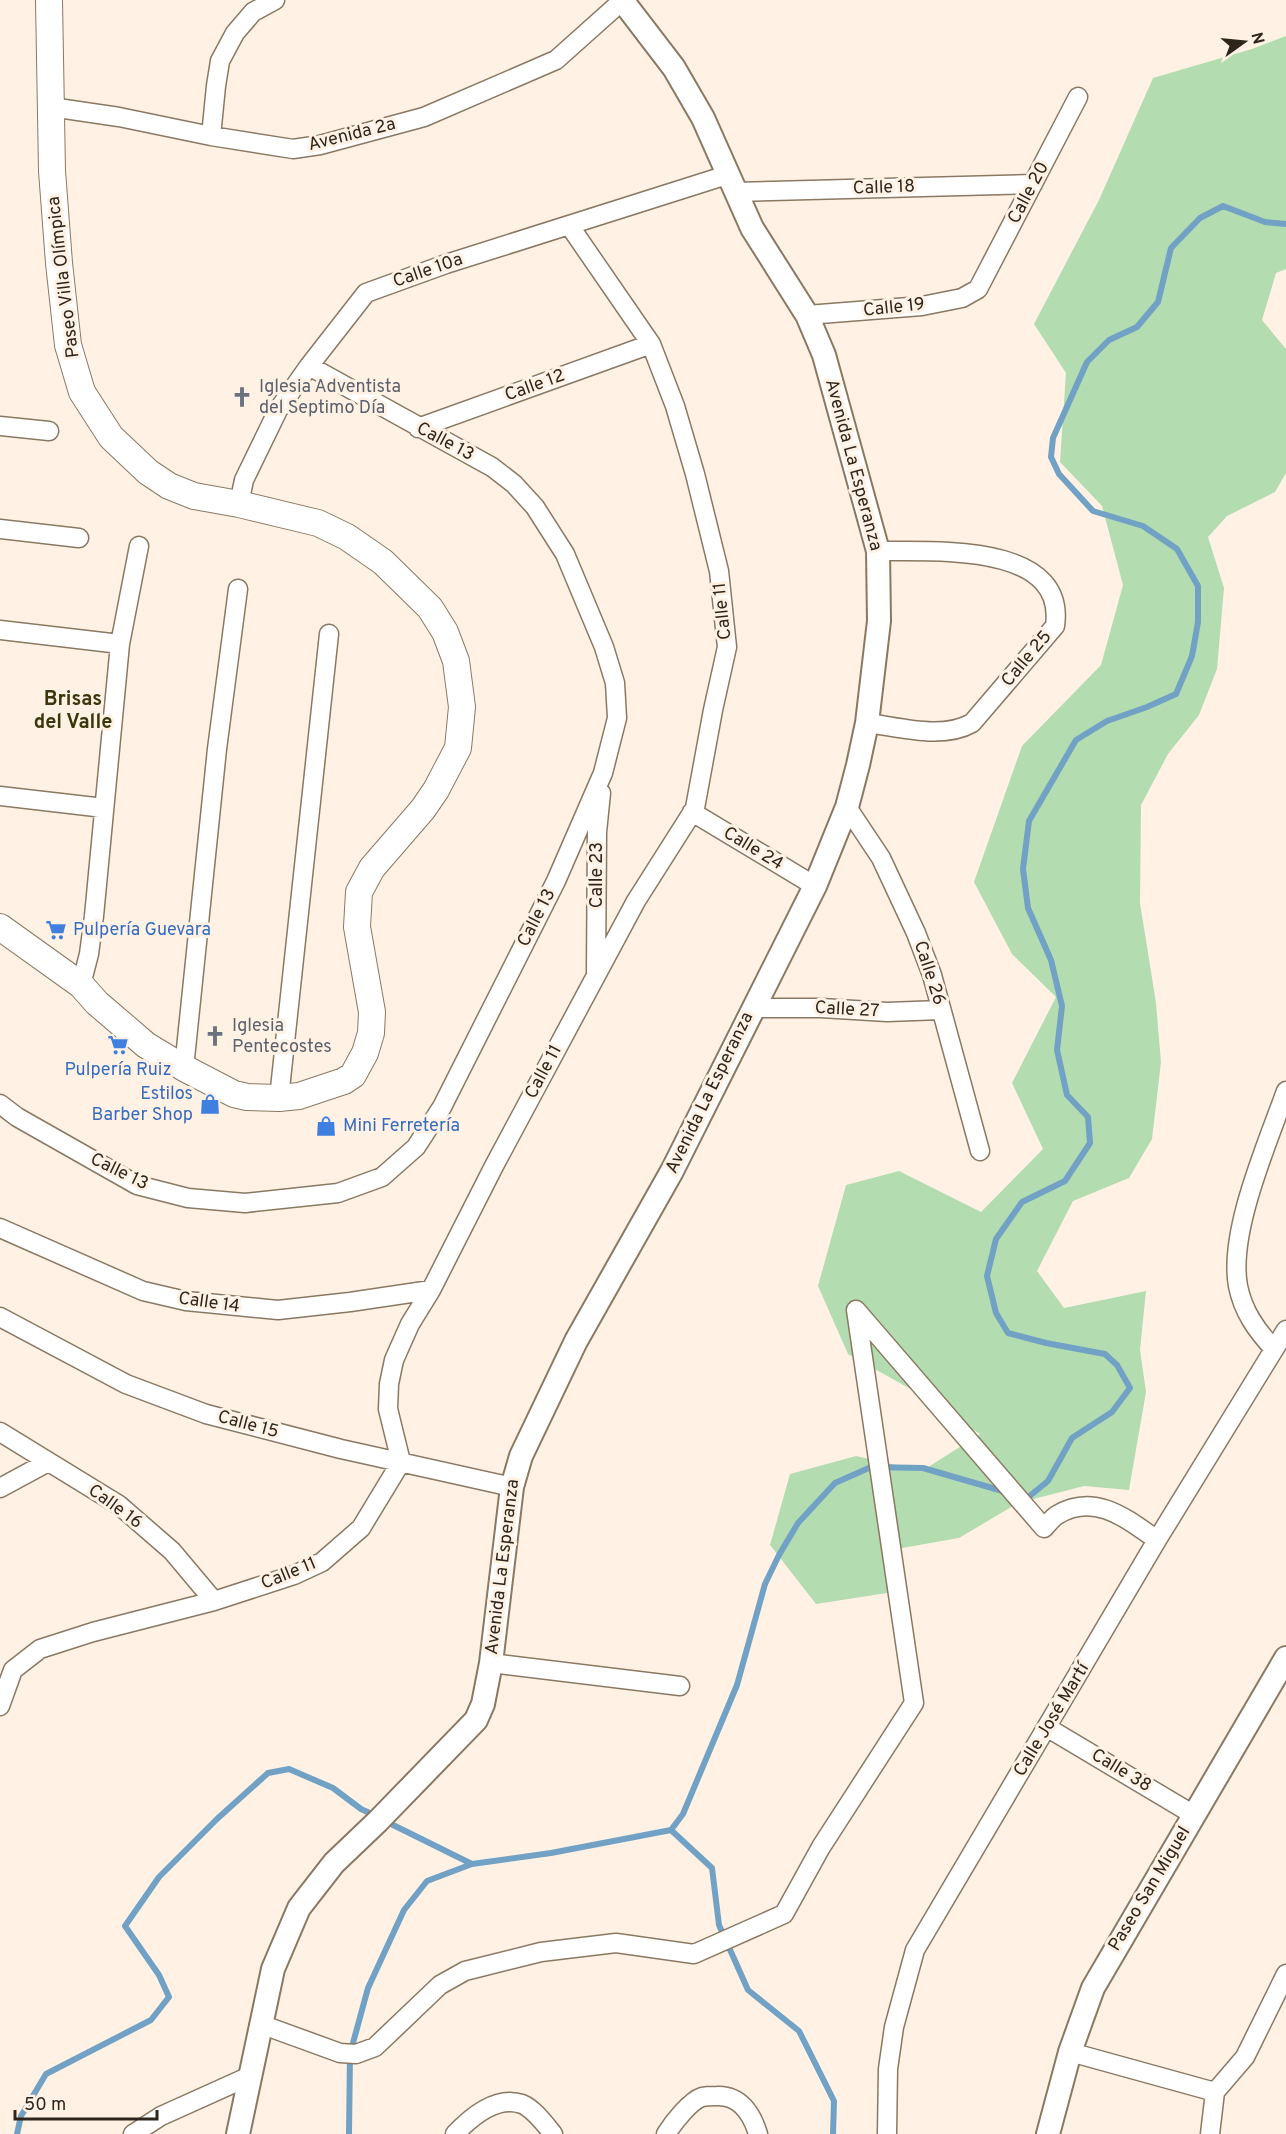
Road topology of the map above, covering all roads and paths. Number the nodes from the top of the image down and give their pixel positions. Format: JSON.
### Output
{"nodes":[{"id":1,"x":275,"y":0,"type":"edge"},
{"id":2,"x":53,"y":1,"type":"edge"},
{"id":3,"x":628,"y":4,"type":"edge"},
{"id":4,"x":1078,"y":97,"type":"dead end"},
{"id":5,"x":51,"y":107,"type":"junction"},
{"id":6,"x":211,"y":136,"type":"junction"},
{"id":7,"x":732,"y":183,"type":"junction"},
{"id":8,"x":1033,"y":184,"type":"junction"},
{"id":9,"x":569,"y":225,"type":"junction"},
{"id":10,"x":978,"y":289,"type":"joint"},
{"id":11,"x":807,"y":315,"type":"junction"},
{"id":12,"x":651,"y":344,"type":"junction"},
{"id":13,"x":309,"y":366,"type":"junction"},
{"id":14,"x":0,"y":426,"type":"edge"},
{"id":15,"x":418,"y":428,"type":"junction"},
{"id":16,"x":49,"y":431,"type":"dead end"},
{"id":17,"x":239,"y":504,"type":"junction"},
{"id":18,"x":0,"y":529,"type":"edge"},
{"id":19,"x":80,"y":538,"type":"dead end"},
{"id":20,"x":139,"y":546,"type":"dead end"},
{"id":21,"x":878,"y":551,"type":"junction"},
{"id":22,"x":238,"y":590,"type":"dead end"},
{"id":23,"x":0,"y":630,"type":"edge"},
{"id":24,"x":328,"y":634,"type":"dead end"},
{"id":25,"x":120,"y":644,"type":"junction"},
{"id":26,"x":867,"y":723,"type":"junction"},
{"id":27,"x":603,"y":773,"type":"junction"},
{"id":28,"x":0,"y":796,"type":"edge"},
{"id":29,"x":847,"y":807,"type":"junction"},
{"id":30,"x":104,"y":808,"type":"junction"},
{"id":31,"x":692,"y":812,"type":"junction"},
{"id":32,"x":814,"y":886,"type":"junction"},
{"id":33,"x":0,"y":927,"type":"edge"},
{"id":34,"x":596,"y":976,"type":"junction"},
{"id":35,"x":81,"y":985,"type":"junction"},
{"id":36,"x":752,"y":1008,"type":"junction"},
{"id":37,"x":941,"y":1010,"type":"junction"},
{"id":38,"x":184,"y":1068,"type":"junction"},
{"id":39,"x":1286,"y":1091,"type":"edge"},
{"id":40,"x":279,"y":1098,"type":"junction"},
{"id":41,"x":0,"y":1104,"type":"edge"},
{"id":42,"x":980,"y":1151,"type":"dead end"},
{"id":43,"x":0,"y":1228,"type":"edge"},
{"id":44,"x":431,"y":1290,"type":"junction"},
{"id":45,"x":0,"y":1317,"type":"edge"},
{"id":46,"x":1286,"y":1330,"type":"edge"},
{"id":47,"x":1274,"y":1349,"type":"junction"},
{"id":48,"x":0,"y":1431,"type":"edge"},
{"id":49,"x":48,"y":1462,"type":"junction"},
{"id":50,"x":401,"y":1462,"type":"junction"},
{"id":51,"x":512,"y":1487,"type":"junction"},
{"id":52,"x":0,"y":1488,"type":"edge"},
{"id":53,"x":1157,"y":1540,"type":"junction"},
{"id":54,"x":214,"y":1601,"type":"junction"},
{"id":55,"x":1286,"y":1658,"type":"edge"},
{"id":56,"x":491,"y":1664,"type":"junction"},
{"id":57,"x":680,"y":1686,"type":"dead end"},
{"id":58,"x":0,"y":1706,"type":"edge"},
{"id":59,"x":1048,"y":1728,"type":"junction"},
{"id":60,"x":1194,"y":1815,"type":"junction"},
{"id":61,"x":1286,"y":1974,"type":"edge"},
{"id":62,"x":263,"y":2025,"type":"junction"},
{"id":63,"x":1070,"y":2052,"type":"junction"},
{"id":64,"x":252,"y":2075,"type":"junction"},
{"id":65,"x":1215,"y":2092,"type":"junction"},
{"id":66,"x":133,"y":2134,"type":"edge"},
{"id":67,"x":238,"y":2134,"type":"edge"},
{"id":68,"x":455,"y":2134,"type":"edge"},
{"id":69,"x":553,"y":2134,"type":"edge"},
{"id":70,"x":666,"y":2134,"type":"edge"},
{"id":71,"x":758,"y":2134,"type":"edge"},
{"id":72,"x":887,"y":2134,"type":"edge"},
{"id":73,"x":1048,"y":2134,"type":"edge"},
{"id":74,"x":1210,"y":2134,"type":"edge"}],
"edges":[{"from":1,"to":6,"type":"street"},
{"from":2,"to":5,"type":"main road","name":"Paseo Villa Olímpica"},
{"from":3,"to":6,"type":"street","name":"Avenida 2a"},
{"from":3,"to":7,"type":"street","name":"Avenida La Esperanza"},
{"from":4,"to":8,"type":"street","name":"Calle 20"},
{"from":5,"to":6,"type":"street","name":"Avenida 2a"},
{"from":5,"to":17,"type":"main road","name":"Paseo Villa Olímpica"},
{"from":7,"to":8,"type":"street","name":"Calle 18"},
{"from":7,"to":9,"type":"street","name":"Calle 10a"},
{"from":7,"to":11,"type":"street","name":"Avenida La Esperanza"},
{"from":8,"to":10,"type":"street","name":"Calle 20"},
{"from":9,"to":12,"type":"street","name":"Calle 11"},
{"from":9,"to":13,"type":"street","name":"Calle 10a"},
{"from":10,"to":11,"type":"street","name":"Calle 19"},
{"from":11,"to":21,"type":"street","name":"Avenida La Esperanza"},
{"from":12,"to":15,"type":"street","name":"Calle 12"},
{"from":12,"to":31,"type":"street","name":"Calle 11"},
{"from":13,"to":15,"type":"street","name":"Calle 13"},
{"from":13,"to":17,"type":"street","name":"Calle 10a"},
{"from":14,"to":16,"type":"street"},
{"from":15,"to":27,"type":"street","name":"Calle 13"},
{"from":17,"to":40,"type":"main road","name":"Paseo Villa Olímpica"},
{"from":18,"to":19,"type":"street"},
{"from":20,"to":25,"type":"street"},
{"from":21,"to":26,"type":"street","name":"Avenida La Esperanza"},
{"from":21,"to":26,"type":"street","name":"Calle 25"},
{"from":22,"to":38,"type":"street"},
{"from":23,"to":25,"type":"street"},
{"from":24,"to":40,"type":"street"},
{"from":25,"to":30,"type":"street"},
{"from":26,"to":29,"type":"street","name":"Avenida La Esperanza"},
{"from":27,"to":34,"type":"street","name":"Calle 23"},
{"from":27,"to":41,"type":"street","name":"Calle 13"},
{"from":28,"to":30,"type":"street"},
{"from":29,"to":32,"type":"street","name":"Avenida La Esperanza"},
{"from":29,"to":37,"type":"street","name":"Calle 26"},
{"from":30,"to":35,"type":"street"},
{"from":31,"to":32,"type":"street","name":"Calle 24"},
{"from":31,"to":34,"type":"street","name":"Calle 11"},
{"from":32,"to":36,"type":"street","name":"Avenida La Esperanza"},
{"from":33,"to":35,"type":"main road","name":"Paseo Villa Olímpica"},
{"from":34,"to":44,"type":"street","name":"Calle 11"},
{"from":35,"to":38,"type":"main road","name":"Paseo Villa Olímpica"},
{"from":36,"to":37,"type":"street","name":"Calle 27"},
{"from":36,"to":51,"type":"street","name":"Avenida La Esperanza"},
{"from":37,"to":42,"type":"street","name":"Calle 26"},
{"from":38,"to":40,"type":"main road","name":"Paseo Villa Olímpica"},
{"from":39,"to":47,"type":"street"},
{"from":43,"to":44,"type":"street","name":"Calle 14"},
{"from":44,"to":50,"type":"street","name":"Calle 11"},
{"from":45,"to":50,"type":"street","name":"Calle 15"},
{"from":46,"to":47,"type":"street","name":"Calle José Martí"},
{"from":47,"to":53,"type":"street","name":"Calle José Martí"},
{"from":48,"to":49,"type":"street","name":"Calle 16"},
{"from":49,"to":52,"type":"street"},
{"from":49,"to":54,"type":"street","name":"Calle 16"},
{"from":50,"to":51,"type":"street","name":"Calle 15"},
{"from":50,"to":54,"type":"street","name":"Calle 11"},
{"from":51,"to":56,"type":"street","name":"Avenida La Esperanza"},
{"from":53,"to":59,"type":"street","name":"Calle José Martí"},
{"from":53,"to":62,"type":"street"},
{"from":54,"to":58,"type":"street","name":"Calle 11"},
{"from":55,"to":60,"type":"street","name":"Paseo San Miguel"},
{"from":56,"to":57,"type":"street"},
{"from":56,"to":62,"type":"street","name":"Avenida La Esperanza"},
{"from":59,"to":60,"type":"street","name":"Calle 38"},
{"from":59,"to":72,"type":"street","name":"Calle José Martí"},
{"from":60,"to":63,"type":"street","name":"Paseo San Miguel"},
{"from":61,"to":65,"type":"street"},
{"from":62,"to":64,"type":"street","name":"Avenida La Esperanza"},
{"from":63,"to":65,"type":"street"},
{"from":63,"to":73,"type":"street","name":"Paseo San Miguel"},
{"from":64,"to":66,"type":"street"},
{"from":64,"to":67,"type":"street","name":"Avenida La Esperanza"},
{"from":65,"to":74,"type":"street"},
{"from":68,"to":69,"type":"street"},
{"from":70,"to":71,"type":"street"}]}
